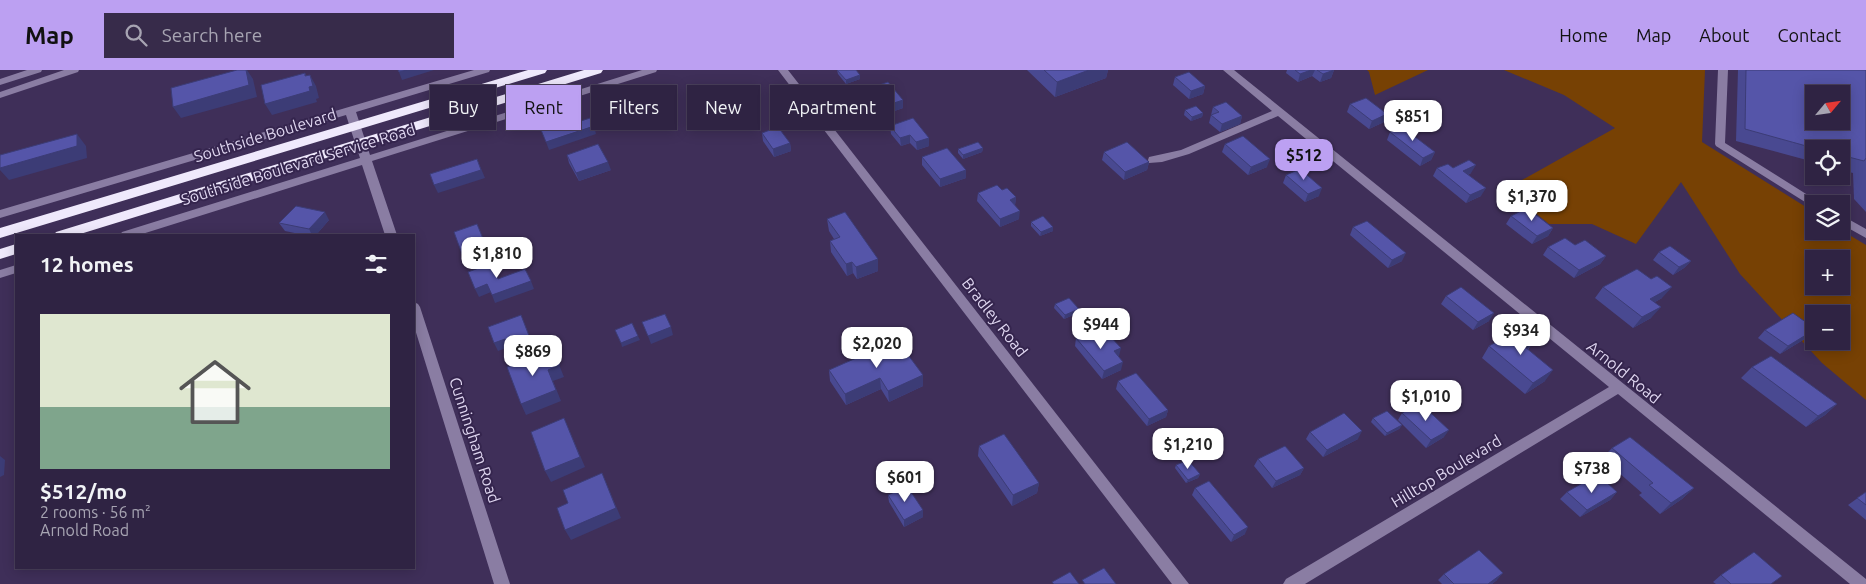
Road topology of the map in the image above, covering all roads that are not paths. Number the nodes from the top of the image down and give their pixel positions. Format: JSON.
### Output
{"nodes":[{"id":1,"x":37,"y":70,"type":"edge"},
{"id":2,"x":74,"y":70,"type":"edge"},
{"id":3,"x":485,"y":70,"type":"edge"},
{"id":4,"x":541,"y":70,"type":"edge"},
{"id":5,"x":597,"y":70,"type":"edge"},
{"id":6,"x":652,"y":70,"type":"edge"},
{"id":7,"x":783,"y":70,"type":"edge"},
{"id":8,"x":1228,"y":70,"type":"edge"},
{"id":9,"x":1723,"y":70,"type":"edge"},
{"id":10,"x":0,"y":82,"type":"edge"},
{"id":11,"x":0,"y":95,"type":"edge"},
{"id":12,"x":350,"y":110,"type":"junction"},
{"id":13,"x":1279,"y":112,"type":"junction"},
{"id":14,"x":356,"y":126,"type":"junction"},
{"id":15,"x":361,"y":143,"type":"junction"},
{"id":16,"x":366,"y":160,"type":"junction"},
{"id":17,"x":1153,"y":160,"type":"dead end"},
{"id":18,"x":1805,"y":197,"type":"edge"},
{"id":19,"x":0,"y":214,"type":"edge"},
{"id":20,"x":1850,"y":224,"type":"edge"},
{"id":21,"x":0,"y":233,"type":"edge"},
{"id":22,"x":64,"y":234,"type":"edge"},
{"id":23,"x":129,"y":234,"type":"edge"},
{"id":24,"x":391,"y":234,"type":"edge"},
{"id":25,"x":1866,"y":234,"type":"edge"},
{"id":26,"x":15,"y":249,"type":"edge"},
{"id":27,"x":0,"y":254,"type":"edge"},
{"id":28,"x":15,"y":269,"type":"edge"},
{"id":29,"x":0,"y":274,"type":"edge"},
{"id":30,"x":415,"y":310,"type":"edge"},
{"id":31,"x":1618,"y":388,"type":"junction"},
{"id":32,"x":502,"y":584,"type":"edge"},
{"id":33,"x":1181,"y":584,"type":"edge"},
{"id":34,"x":1291,"y":584,"type":"edge"},
{"id":35,"x":1861,"y":584,"type":"edge"}],
"edges":[{"from":1,"to":10,"type":"street"},
{"from":2,"to":11,"type":"street"},
{"from":3,"to":12,"type":"street"},
{"from":4,"to":14,"type":"highway","name":"Southside Boulevard"},
{"from":5,"to":15,"type":"highway"},
{"from":6,"to":16,"type":"street","name":"Southside Boulevard Service Road"},
{"from":7,"to":33,"type":"street","name":"Bradley Road"},
{"from":8,"to":13,"type":"street","name":"Arnold Road"},
{"from":9,"to":18,"type":"street"},
{"from":12,"to":14,"type":"street"},
{"from":12,"to":19,"type":"street"},
{"from":13,"to":17,"type":"street"},
{"from":13,"to":31,"type":"street","name":"Arnold Road"},
{"from":14,"to":15,"type":"street"},
{"from":14,"to":21,"type":"highway","name":"Southside Boulevard"},
{"from":15,"to":16,"type":"street"},
{"from":15,"to":22,"type":"highway"},
{"from":16,"to":23,"type":"street","name":"Southside Boulevard Service Road"},
{"from":16,"to":24,"type":"street"},
{"from":20,"to":25,"type":"street"},
{"from":26,"to":27,"type":"highway"},
{"from":28,"to":29,"type":"street"},
{"from":30,"to":32,"type":"street","name":"Cunningham Road"},
{"from":31,"to":34,"type":"street","name":"Hilltop Boulevard"},
{"from":31,"to":35,"type":"street","name":"Arnold Road"}]}
